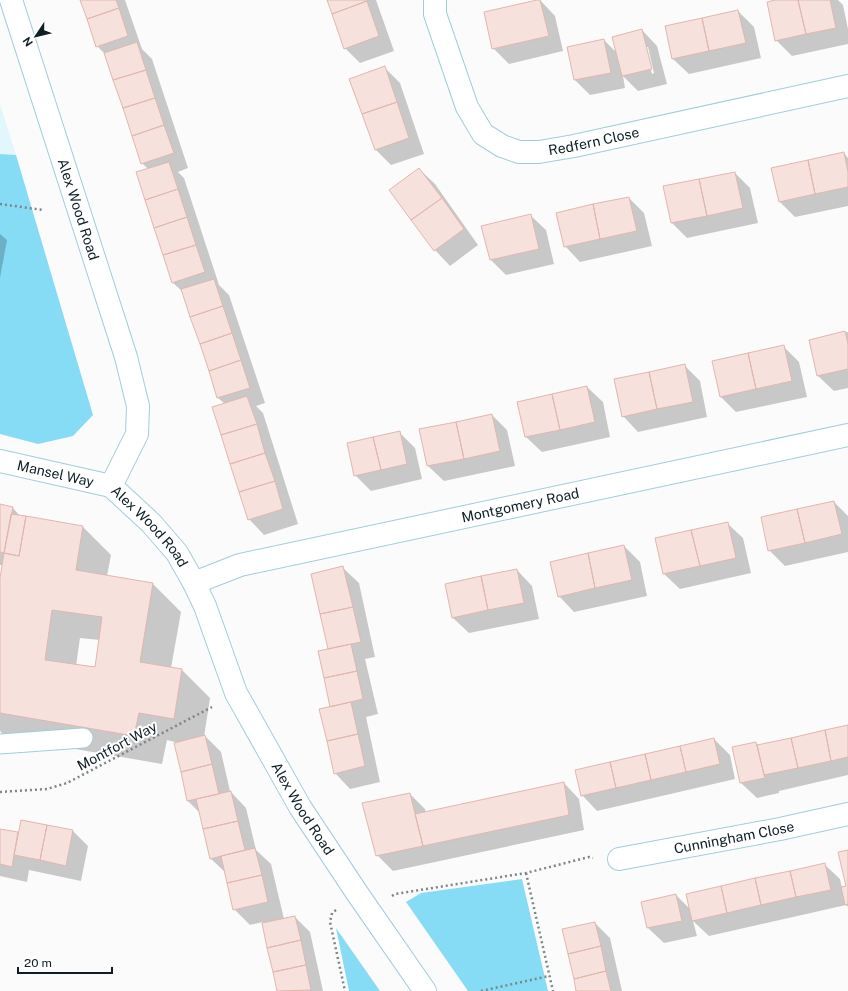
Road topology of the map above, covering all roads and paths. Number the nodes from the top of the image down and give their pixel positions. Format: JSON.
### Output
{"nodes":[{"id":1,"x":11,"y":0,"type":"edge"},
{"id":2,"x":435,"y":0,"type":"edge"},
{"id":3,"x":848,"y":86,"type":"edge"},
{"id":4,"x":0,"y":204,"type":"edge"},
{"id":5,"x":43,"y":210,"type":"dead end"},
{"id":6,"x":848,"y":435,"type":"edge"},
{"id":7,"x":0,"y":462,"type":"edge"},
{"id":8,"x":111,"y":486,"type":"junction"},
{"id":9,"x":194,"y":583,"type":"junction"},
{"id":10,"x":236,"y":693,"type":"junction"},
{"id":11,"x":83,"y":738,"type":"dead end"},
{"id":12,"x":0,"y":744,"type":"edge"},
{"id":13,"x":0,"y":792,"type":"edge"},
{"id":14,"x":848,"y":814,"type":"edge"},
{"id":15,"x":619,"y":859,"type":"joint"},
{"id":16,"x":526,"y":873,"type":"junction"},
{"id":17,"x":363,"y":901,"type":"junction"},
{"id":18,"x":549,"y":976,"type":"junction"},
{"id":19,"x":345,"y":991,"type":"edge"},
{"id":20,"x":425,"y":991,"type":"edge"},
{"id":21,"x":481,"y":991,"type":"edge"},
{"id":22,"x":553,"y":991,"type":"edge"}],
"edges":[{"from":1,"to":8,"type":"street","name":"Alex Wood Road"},
{"from":2,"to":3,"type":"street","name":"Redfern Close"},
{"from":4,"to":5,"type":"path"},
{"from":6,"to":9,"type":"street","name":"Montgomery Road"},
{"from":7,"to":8,"type":"street","name":"Mansel Way"},
{"from":8,"to":9,"type":"street","name":"Alex Wood Road"},
{"from":9,"to":10,"type":"street","name":"Alex Wood Road"},
{"from":10,"to":13,"type":"path","name":"Montfort Way"},
{"from":10,"to":17,"type":"street","name":"Alex Wood Road"},
{"from":11,"to":12,"type":"lane"},
{"from":14,"to":15,"type":"street","name":"Cunningham Close"},
{"from":15,"to":16,"type":"path"},
{"from":16,"to":17,"type":"path"},
{"from":16,"to":18,"type":"path"},
{"from":17,"to":19,"type":"path"},
{"from":17,"to":20,"type":"street","name":"Alex Wood Road"},
{"from":18,"to":21,"type":"path"},
{"from":18,"to":22,"type":"path"}]}
